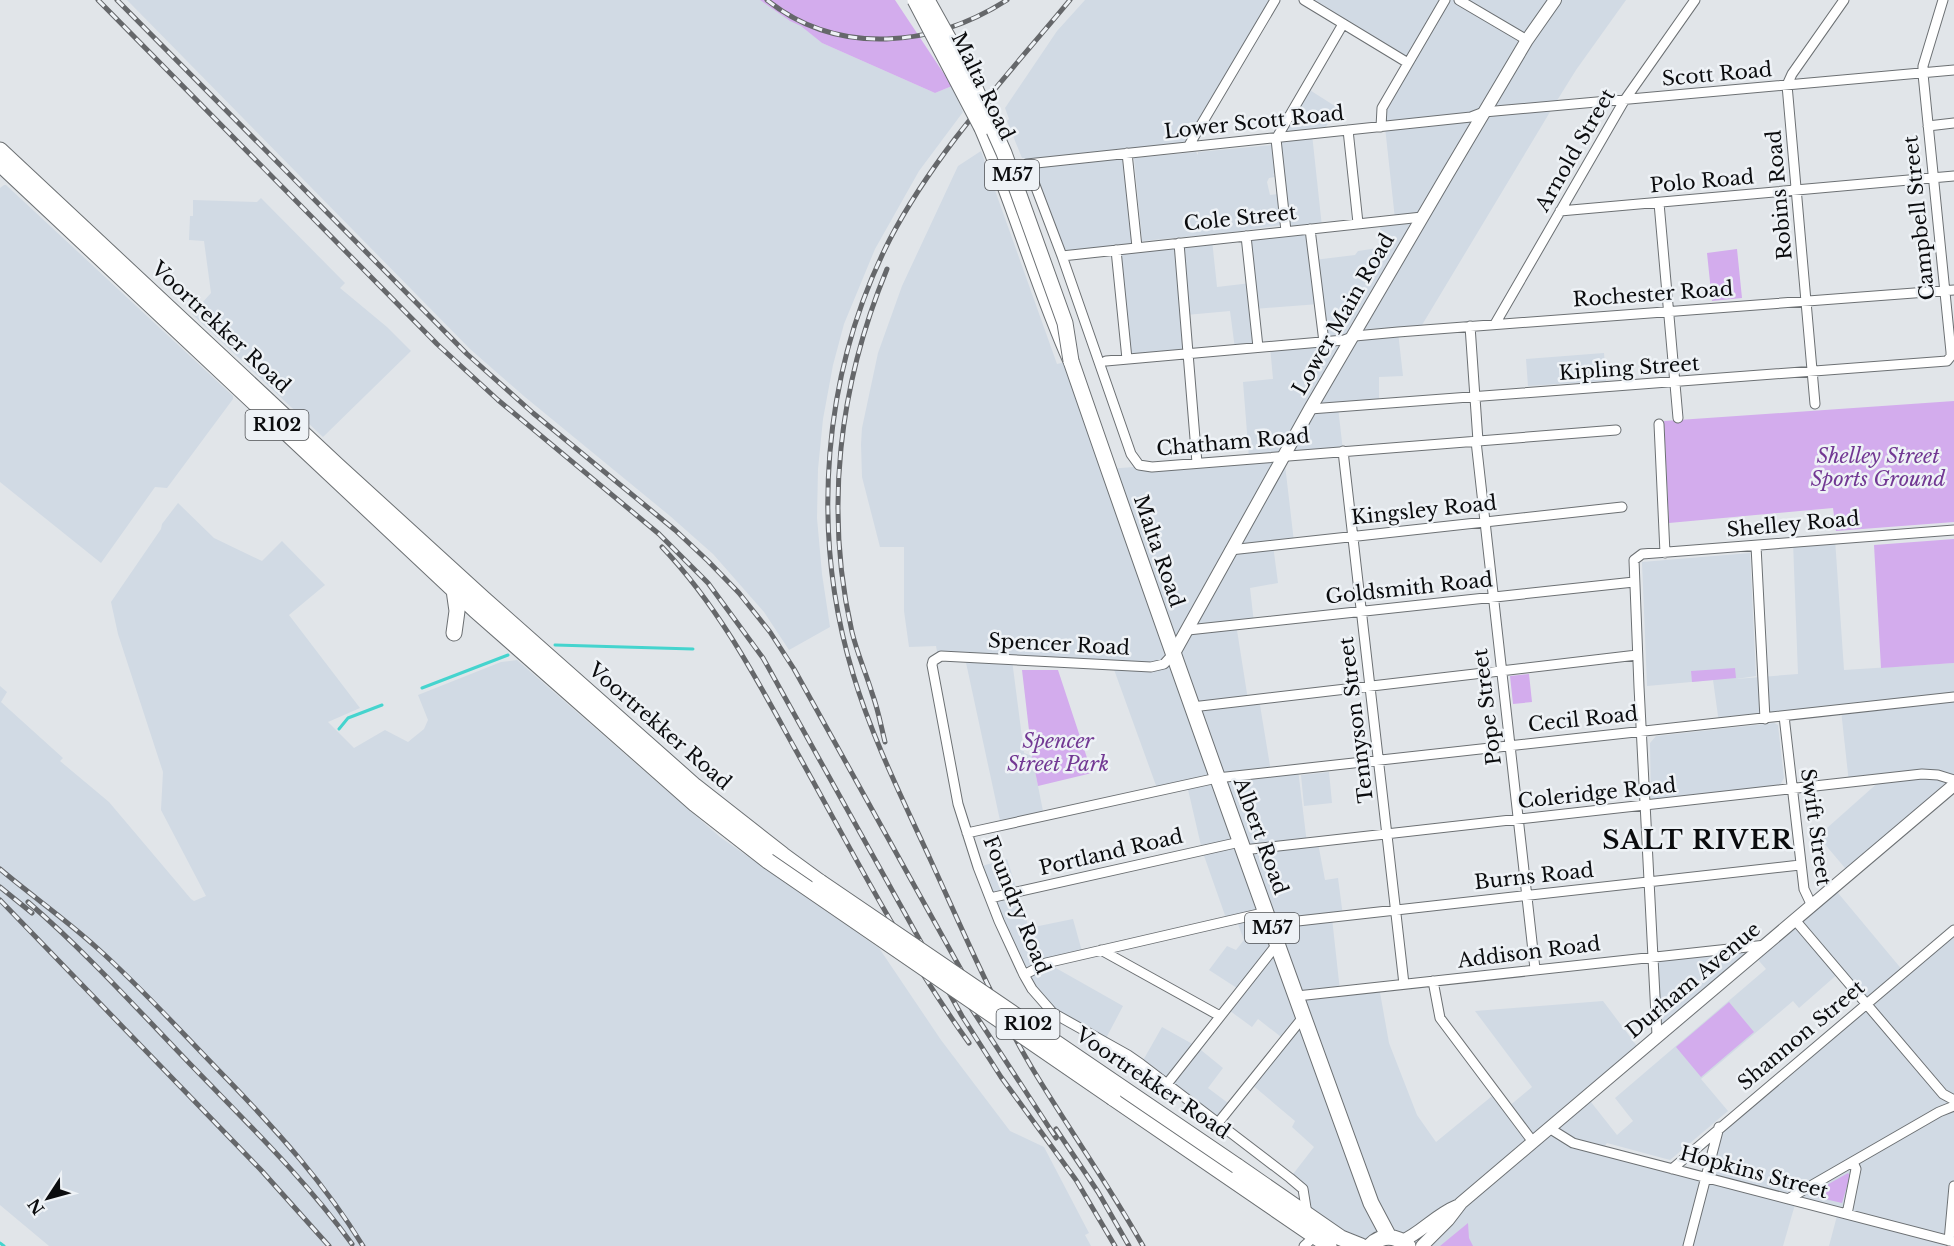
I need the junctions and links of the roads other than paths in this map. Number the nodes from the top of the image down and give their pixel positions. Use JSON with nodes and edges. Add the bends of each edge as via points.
{"nodes":[{"id":1,"x":915,"y":0,"type":"edge"},
{"id":2,"x":927,"y":0,"type":"edge"},
{"id":3,"x":1275,"y":0,"type":"edge"},
{"id":4,"x":1304,"y":0,"type":"edge"},
{"id":5,"x":1445,"y":0,"type":"edge"},
{"id":6,"x":1459,"y":0,"type":"edge"},
{"id":7,"x":1555,"y":0,"type":"edge"},
{"id":8,"x":1695,"y":0,"type":"edge"},
{"id":9,"x":1844,"y":0,"type":"edge"},
{"id":10,"x":1943,"y":0,"type":"edge"},
{"id":11,"x":1343,"y":24,"type":"junction"},
{"id":12,"x":1527,"y":40,"type":"junction"},
{"id":13,"x":1408,"y":63,"type":"junction"},
{"id":14,"x":1954,"y":70,"type":"edge"},
{"id":15,"x":1923,"y":74,"type":"junction"},
{"id":16,"x":1787,"y":85,"type":"junction"},
{"id":17,"x":1624,"y":101,"type":"junction"},
{"id":18,"x":1484,"y":112,"type":"junction"},
{"id":19,"x":1954,"y":123,"type":"edge"},
{"id":20,"x":1928,"y":126,"type":"junction"},
{"id":21,"x":1381,"y":127,"type":"junction"},
{"id":22,"x":1348,"y":130,"type":"junction"},
{"id":23,"x":1276,"y":139,"type":"junction"},
{"id":24,"x":1188,"y":147,"type":"junction"},
{"id":25,"x":0,"y":150,"type":"edge"},
{"id":26,"x":1127,"y":153,"type":"junction"},
{"id":27,"x":1027,"y":164,"type":"joint"},
{"id":28,"x":0,"y":165,"type":"edge"},
{"id":29,"x":1954,"y":176,"type":"edge"},
{"id":30,"x":1934,"y":178,"type":"junction"},
{"id":31,"x":1796,"y":191,"type":"junction"},
{"id":32,"x":1659,"y":203,"type":"junction"},
{"id":33,"x":1560,"y":211,"type":"junction"},
{"id":34,"x":1422,"y":217,"type":"junction"},
{"id":35,"x":1358,"y":223,"type":"junction"},
{"id":36,"x":1310,"y":229,"type":"junction"},
{"id":37,"x":1286,"y":231,"type":"junction"},
{"id":38,"x":1246,"y":236,"type":"junction"},
{"id":39,"x":1179,"y":243,"type":"junction"},
{"id":40,"x":1137,"y":248,"type":"junction"},
{"id":41,"x":1116,"y":250,"type":"junction"},
{"id":42,"x":1062,"y":256,"type":"junction"},
{"id":43,"x":127,"y":276,"type":"junction"},
{"id":44,"x":1949,"y":290,"type":"edge"},
{"id":45,"x":1806,"y":301,"type":"junction"},
{"id":46,"x":1669,"y":310,"type":"junction"},
{"id":47,"x":1495,"y":324,"type":"junction"},
{"id":48,"x":1470,"y":326,"type":"junction"},
{"id":49,"x":1354,"y":336,"type":"junction"},
{"id":50,"x":1324,"y":342,"type":"junction"},
{"id":51,"x":1258,"y":347,"type":"junction"},
{"id":52,"x":1188,"y":354,"type":"junction"},
{"id":53,"x":1127,"y":359,"type":"junction"},
{"id":54,"x":1950,"y":359,"type":"joint"},
{"id":55,"x":1071,"y":361,"type":"junction"},
{"id":56,"x":1106,"y":361,"type":"dead end"},
{"id":57,"x":1812,"y":372,"type":"junction"},
{"id":58,"x":1675,"y":382,"type":"junction"},
{"id":59,"x":1475,"y":398,"type":"junction"},
{"id":60,"x":1815,"y":404,"type":"dead end"},
{"id":61,"x":1310,"y":409,"type":"junction"},
{"id":62,"x":1678,"y":418,"type":"dead end"},
{"id":63,"x":1659,"y":423,"type":"dead end"},
{"id":64,"x":1616,"y":430,"type":"dead end"},
{"id":65,"x":1477,"y":441,"type":"junction"},
{"id":66,"x":1343,"y":451,"type":"junction"},
{"id":67,"x":1284,"y":456,"type":"junction"},
{"id":68,"x":1197,"y":463,"type":"junction"},
{"id":69,"x":1623,"y":507,"type":"dead end"},
{"id":70,"x":1484,"y":522,"type":"junction"},
{"id":71,"x":1954,"y":530,"type":"edge"},
{"id":72,"x":400,"y":531,"type":"junction"},
{"id":73,"x":1353,"y":536,"type":"junction"},
{"id":74,"x":1756,"y":546,"type":"junction"},
{"id":75,"x":1230,"y":550,"type":"junction"},
{"id":76,"x":1665,"y":553,"type":"junction"},
{"id":77,"x":1634,"y":582,"type":"junction"},
{"id":78,"x":454,"y":590,"type":"junction"},
{"id":79,"x":1492,"y":597,"type":"junction"},
{"id":80,"x":1362,"y":611,"type":"junction"},
{"id":81,"x":1188,"y":630,"type":"junction"},
{"id":82,"x":454,"y":633,"type":"dead end"},
{"id":83,"x":1174,"y":653,"type":"junction"},
{"id":84,"x":1637,"y":655,"type":"junction"},
{"id":85,"x":938,"y":657,"type":"joint"},
{"id":86,"x":1501,"y":671,"type":"junction"},
{"id":87,"x":1371,"y":686,"type":"junction"},
{"id":88,"x":1954,"y":697,"type":"edge"},
{"id":89,"x":1192,"y":707,"type":"junction"},
{"id":90,"x":1784,"y":716,"type":"junction"},
{"id":91,"x":1765,"y":719,"type":"junction"},
{"id":92,"x":1641,"y":731,"type":"junction"},
{"id":93,"x":1510,"y":745,"type":"junction"},
{"id":94,"x":1379,"y":760,"type":"junction"},
{"id":95,"x":1217,"y":778,"type":"junction"},
{"id":96,"x":1954,"y":780,"type":"edge"},
{"id":97,"x":1954,"y":785,"type":"edge"},
{"id":98,"x":1792,"y":789,"type":"junction"},
{"id":99,"x":1645,"y":806,"type":"junction"},
{"id":100,"x":1518,"y":819,"type":"junction"},
{"id":101,"x":968,"y":833,"type":"junction"},
{"id":102,"x":1388,"y":834,"type":"junction"},
{"id":103,"x":1241,"y":846,"type":"junction"},
{"id":104,"x":1800,"y":865,"type":"junction"},
{"id":105,"x":1650,"y":882,"type":"junction"},
{"id":106,"x":1527,"y":895,"type":"junction"},
{"id":107,"x":990,"y":898,"type":"junction"},
{"id":108,"x":1812,"y":906,"type":"junction"},
{"id":109,"x":1396,"y":910,"type":"junction"},
{"id":110,"x":1269,"y":918,"type":"junction"},
{"id":111,"x":1795,"y":920,"type":"junction"},
{"id":112,"x":1954,"y":930,"type":"edge"},
{"id":113,"x":1278,"y":943,"type":"junction"},
{"id":114,"x":1766,"y":945,"type":"junction"},
{"id":115,"x":1101,"y":950,"type":"junction"},
{"id":116,"x":1654,"y":956,"type":"junction"},
{"id":117,"x":1535,"y":969,"type":"junction"},
{"id":118,"x":1024,"y":975,"type":"junction"},
{"id":119,"x":1433,"y":981,"type":"junction"},
{"id":120,"x":1404,"y":984,"type":"junction"},
{"id":121,"x":1297,"y":996,"type":"junction"},
{"id":122,"x":1866,"y":1004,"type":"junction"},
{"id":123,"x":1220,"y":1016,"type":"junction"},
{"id":124,"x":1304,"y":1016,"type":"junction"},
{"id":125,"x":1657,"y":1035,"type":"junction"},
{"id":126,"x":1167,"y":1084,"type":"junction"},
{"id":127,"x":1954,"y":1100,"type":"edge"},
{"id":128,"x":1954,"y":1106,"type":"edge"},
{"id":129,"x":1218,"y":1124,"type":"junction"},
{"id":130,"x":1719,"y":1127,"type":"junction"},
{"id":131,"x":1549,"y":1128,"type":"junction"},
{"id":132,"x":1533,"y":1142,"type":"junction"},
{"id":133,"x":1853,"y":1161,"type":"junction"},
{"id":134,"x":1672,"y":1169,"type":"junction"},
{"id":135,"x":1706,"y":1177,"type":"junction"},
{"id":136,"x":1954,"y":1186,"type":"edge"},
{"id":137,"x":1788,"y":1199,"type":"junction"},
{"id":138,"x":1459,"y":1206,"type":"junction"},
{"id":139,"x":1307,"y":1214,"type":"junction"},
{"id":140,"x":1847,"y":1214,"type":"junction"},
{"id":141,"x":1309,"y":1241,"type":"edge"},
{"id":142,"x":1952,"y":1242,"type":"edge"},
{"id":143,"x":1384,"y":1243,"type":"edge"},
{"id":144,"x":1329,"y":1246,"type":"edge"},
{"id":145,"x":1422,"y":1246,"type":"edge"},
{"id":146,"x":1688,"y":1246,"type":"edge"}],
"edges":[{"from":1,"to":55,"type":"main road","name":"Malta Road","number":"M57","bridge":true,"via":[[975,112]]},
{"from":2,"to":55,"type":"main road","name":"Malta Road","number":"M57","bridge":true,"via":[[971,79],[1000,144],[1065,323]]},
{"from":3,"to":24,"type":"street"},
{"from":4,"to":11,"type":"street"},
{"from":5,"to":13,"type":"street"},
{"from":6,"to":12,"type":"street"},
{"from":7,"to":12,"type":"street","name":"Lower Main Road"},
{"from":8,"to":17,"type":"street","name":"Arnold Street"},
{"from":9,"to":16,"type":"street"},
{"from":10,"to":15,"type":"street","name":"Campbell Street"},
{"from":11,"to":13,"type":"street"},
{"from":11,"to":23,"type":"street"},
{"from":12,"to":18,"type":"street","name":"Lower Main Road"},
{"from":13,"to":21,"type":"street","via":[[1382,108]]},
{"from":14,"to":15,"type":"street","name":"Scott Road"},
{"from":15,"to":16,"type":"street","name":"Scott Road"},
{"from":15,"to":20,"type":"street","name":"Campbell Street"},
{"from":16,"to":17,"type":"street","name":"Scott Road"},
{"from":16,"to":31,"type":"street","name":"Robins Road"},
{"from":17,"to":18,"type":"street","name":"Scott Road"},
{"from":17,"to":33,"type":"street","name":"Arnold Street"},
{"from":18,"to":21,"type":"street","name":"Lower Scott Road","via":[[1471,117]]},
{"from":18,"to":34,"type":"street","name":"Lower Main Road"},
{"from":19,"to":20,"type":"street"},
{"from":20,"to":30,"type":"street","name":"Campbell Street"},
{"from":21,"to":22,"type":"street","name":"Lower Scott Road"},
{"from":22,"to":23,"type":"street","name":"Lower Scott Road"},
{"from":22,"to":35,"type":"street"},
{"from":23,"to":24,"type":"street","name":"Lower Scott Road"},
{"from":23,"to":37,"type":"street"},
{"from":24,"to":26,"type":"street","name":"Lower Scott Road"},
{"from":25,"to":43,"type":"main road","name":"Voortrekker Road","number":"R102"},
{"from":26,"to":27,"type":"street","name":"Lower Scott Road"},
{"from":26,"to":40,"type":"street"},
{"from":27,"to":42,"type":"street","name":"Chatham Road"},
{"from":28,"to":43,"type":"main road","name":"Voortrekker Road","number":"R102"},
{"from":29,"to":30,"type":"street","name":"Polo Road"},
{"from":30,"to":31,"type":"street","name":"Polo Road"},
{"from":30,"to":44,"type":"street","name":"Campbell Street"},
{"from":31,"to":32,"type":"street","name":"Polo Road"},
{"from":31,"to":45,"type":"street","name":"Robins Road"},
{"from":32,"to":33,"type":"street","name":"Polo Road"},
{"from":32,"to":46,"type":"street"},
{"from":33,"to":47,"type":"street","name":"Arnold Street"},
{"from":34,"to":35,"type":"street","name":"Cole Street"},
{"from":34,"to":49,"type":"street","name":"Lower Main Road"},
{"from":35,"to":36,"type":"street","name":"Cole Street"},
{"from":36,"to":37,"type":"street","name":"Cole Street"},
{"from":36,"to":50,"type":"street"},
{"from":37,"to":38,"type":"street","name":"Cole Street"},
{"from":38,"to":39,"type":"street","name":"Cole Street"},
{"from":38,"to":51,"type":"street"},
{"from":39,"to":40,"type":"street","name":"Cole Street"},
{"from":39,"to":52,"type":"street"},
{"from":40,"to":41,"type":"street","name":"Cole Street"},
{"from":41,"to":42,"type":"street","name":"Cole Street"},
{"from":41,"to":53,"type":"street"},
{"from":42,"to":68,"type":"street","name":"Chatham Road","via":[[1134,461],[1146,467]]},
{"from":43,"to":72,"type":"main road","name":"Voortrekker Road","number":"R102"},
{"from":44,"to":45,"type":"street","name":"Rochester Road"},
{"from":44,"to":54,"type":"street","name":"Campbell Street"},
{"from":45,"to":46,"type":"street","name":"Rochester Road"},
{"from":45,"to":57,"type":"street","name":"Robins Road"},
{"from":46,"to":47,"type":"street","name":"Rochester Road"},
{"from":46,"to":58,"type":"street"},
{"from":47,"to":48,"type":"street","name":"Rochester Road"},
{"from":48,"to":49,"type":"street","name":"Rochester Road"},
{"from":48,"to":59,"type":"street","name":"Pope Street"},
{"from":49,"to":50,"type":"street","name":"Rochester Road"},
{"from":49,"to":61,"type":"street","name":"Lower Main Road"},
{"from":50,"to":51,"type":"street","name":"Rochester Road"},
{"from":51,"to":52,"type":"street","name":"Rochester Road"},
{"from":52,"to":53,"type":"street","name":"Rochester Road"},
{"from":52,"to":68,"type":"street"},
{"from":53,"to":56,"type":"street","name":"Rochester Road"},
{"from":54,"to":57,"type":"street","name":"Kipling Street"},
{"from":55,"to":83,"type":"main road","name":"Malta Road","number":"M57"},
{"from":57,"to":58,"type":"street","name":"Kipling Street"},
{"from":57,"to":60,"type":"street","name":"Robins Road"},
{"from":58,"to":59,"type":"street","name":"Kipling Street"},
{"from":58,"to":62,"type":"street"},
{"from":59,"to":61,"type":"street","name":"Kipling Street"},
{"from":59,"to":65,"type":"street","name":"Pope Street"},
{"from":61,"to":67,"type":"street","name":"Lower Main Road"},
{"from":63,"to":76,"type":"street"},
{"from":64,"to":65,"type":"street","name":"Chatham Road"},
{"from":65,"to":66,"type":"street","name":"Chatham Road"},
{"from":65,"to":70,"type":"street","name":"Pope Street"},
{"from":66,"to":67,"type":"street","name":"Chatham Road"},
{"from":66,"to":73,"type":"street","name":"Tennyson Street"},
{"from":67,"to":68,"type":"street","name":"Chatham Road"},
{"from":67,"to":75,"type":"street","name":"Lower Main Road"},
{"from":69,"to":70,"type":"street","name":"Kingsley Road"},
{"from":70,"to":73,"type":"street","name":"Kingsley Road"},
{"from":70,"to":79,"type":"street","name":"Pope Street"},
{"from":71,"to":74,"type":"street","name":"Shelley Road"},
{"from":72,"to":78,"type":"main road","name":"Voortrekker Road","number":"R102"},
{"from":72,"to":139,"type":"main road","name":"Voortrekker Road","number":"R102","bridge":true,"via":[[695,786],[783,855]]},
{"from":73,"to":75,"type":"street","name":"Kingsley Road"},
{"from":73,"to":80,"type":"street","name":"Tennyson Street"},
{"from":74,"to":76,"type":"street","name":"Shelley Road"},
{"from":74,"to":91,"type":"street"},
{"from":75,"to":81,"type":"street","name":"Lower Main Road"},
{"from":76,"to":77,"type":"street","name":"Shelley Road","via":[[1636,557]]},
{"from":77,"to":79,"type":"street","name":"Goldsmith Road"},
{"from":77,"to":84,"type":"street"},
{"from":78,"to":82,"type":"main road"},
{"from":78,"to":141,"type":"main road","name":"Voortrekker Road","number":"R102","bridge":true,"via":[[695,804],[768,861],[1219,1172]]},
{"from":79,"to":80,"type":"street","name":"Goldsmith Road"},
{"from":79,"to":86,"type":"street","name":"Pope Street"},
{"from":80,"to":81,"type":"street","name":"Goldsmith Road"},
{"from":80,"to":87,"type":"street","name":"Tennyson Street"},
{"from":81,"to":83,"type":"street","name":"Lower Main Road"},
{"from":83,"to":85,"type":"street","name":"Spencer Road","via":[[1164,664],[1151,667]]},
{"from":83,"to":89,"type":"main road","name":"Albert Road","number":"M57"},
{"from":84,"to":86,"type":"street"},
{"from":84,"to":92,"type":"street"},
{"from":85,"to":101,"type":"street","name":"Foundry Road","via":[[932,665],[958,804]]},
{"from":86,"to":87,"type":"street"},
{"from":86,"to":93,"type":"street","name":"Pope Street"},
{"from":87,"to":89,"type":"street"},
{"from":87,"to":94,"type":"street","name":"Tennyson Street"},
{"from":88,"to":90,"type":"street","name":"Cecil Road"},
{"from":89,"to":95,"type":"main road","name":"Albert Road","number":"M57"},
{"from":90,"to":91,"type":"street","name":"Cecil Road"},
{"from":90,"to":98,"type":"street","name":"Swift Street"},
{"from":91,"to":92,"type":"street","name":"Cecil Road"},
{"from":92,"to":93,"type":"street","name":"Cecil Road"},
{"from":92,"to":99,"type":"street"},
{"from":93,"to":94,"type":"street","name":"Cecil Road"},
{"from":93,"to":100,"type":"street","name":"Pope Street"},
{"from":94,"to":95,"type":"street","name":"Cecil Road"},
{"from":94,"to":102,"type":"street","name":"Tennyson Street"},
{"from":95,"to":101,"type":"street","name":"Cecil Road"},
{"from":95,"to":103,"type":"main road","name":"Albert Road","number":"M57"},
{"from":96,"to":98,"type":"street","name":"Coleridge Road","via":[[1922,774]]},
{"from":97,"to":108,"type":"street","name":"Durham Avenue"},
{"from":98,"to":99,"type":"street","name":"Coleridge Road"},
{"from":98,"to":104,"type":"street","name":"Swift Street"},
{"from":99,"to":100,"type":"street","name":"Coleridge Road"},
{"from":99,"to":105,"type":"street"},
{"from":100,"to":102,"type":"street","name":"Coleridge Road"},
{"from":100,"to":106,"type":"street","name":"Pope Street"},
{"from":101,"to":107,"type":"street","name":"Foundry Road"},
{"from":102,"to":103,"type":"street","name":"Coleridge Road"},
{"from":102,"to":109,"type":"street","name":"Tennyson Street"},
{"from":103,"to":107,"type":"street","name":"Portland Road"},
{"from":103,"to":110,"type":"main road","name":"Albert Road","number":"M57"},
{"from":104,"to":105,"type":"street","name":"Burns Road"},
{"from":104,"to":108,"type":"street","name":"Swift Street"},
{"from":105,"to":106,"type":"street","name":"Burns Road"},
{"from":105,"to":116,"type":"street"},
{"from":106,"to":109,"type":"street","name":"Burns Road"},
{"from":106,"to":117,"type":"street","name":"Pope Street"},
{"from":107,"to":118,"type":"street","name":"Foundry Road"},
{"from":108,"to":111,"type":"street","name":"Durham Avenue"},
{"from":109,"to":110,"type":"street","name":"Burns Road"},
{"from":109,"to":120,"type":"street","name":"Tennyson Street"},
{"from":110,"to":113,"type":"main road","name":"Albert Road","number":"M57"},
{"from":110,"to":115,"type":"street","name":"Burns Road"},
{"from":111,"to":114,"type":"street","name":"Durham Avenue"},
{"from":111,"to":122,"type":"street"},
{"from":112,"to":122,"type":"street","name":"Shannon Street"},
{"from":113,"to":121,"type":"main road","name":"Albert Road","number":"M57"},
{"from":113,"to":123,"type":"street"},
{"from":114,"to":116,"type":"street","name":"Addison Road"},
{"from":114,"to":125,"type":"street","name":"Durham Avenue"},
{"from":115,"to":118,"type":"street","name":"Burns Road","via":[[1046,963]]},
{"from":115,"to":123,"type":"street"},
{"from":116,"to":117,"type":"street","name":"Addison Road"},
{"from":116,"to":125,"type":"street"},
{"from":117,"to":119,"type":"street","name":"Addison Road"},
{"from":118,"to":126,"type":"street","name":"Foundry Road","via":[[1053,1013],[1128,1055]]},
{"from":119,"to":120,"type":"street","name":"Addison Road"},
{"from":119,"to":132,"type":"street","via":[[1440,1018]]},
{"from":120,"to":121,"type":"street","name":"Addison Road"},
{"from":121,"to":124,"type":"main road","name":"Albert Road","number":"M57"},
{"from":122,"to":127,"type":"street","via":[[1943,1094]]},
{"from":122,"to":130,"type":"street","name":"Shannon Street"},
{"from":123,"to":126,"type":"street"},
{"from":124,"to":129,"type":"street"},
{"from":124,"to":143,"type":"main road","name":"Albert Road","number":"M57"},
{"from":125,"to":131,"type":"street","name":"Durham Avenue"},
{"from":126,"to":129,"type":"street","name":"Foundry Road"},
{"from":128,"to":133,"type":"street"},
{"from":129,"to":139,"type":"street","name":"Foundry Road","via":[[1303,1189]]},
{"from":130,"to":134,"type":"street","name":"Shannon Street"},
{"from":130,"to":135,"type":"street"},
{"from":131,"to":132,"type":"street","name":"Durham Avenue"},
{"from":131,"to":134,"type":"street","name":"Hopkins Street","via":[[1573,1143]]},
{"from":132,"to":138,"type":"street","name":"Durham Avenue"},
{"from":133,"to":137,"type":"street"},
{"from":133,"to":140,"type":"street","via":[[1856,1169]]},
{"from":134,"to":135,"type":"street","name":"Hopkins Street"},
{"from":135,"to":137,"type":"street","name":"Hopkins Street"},
{"from":135,"to":146,"type":"street"},
{"from":136,"to":142,"type":"street"},
{"from":137,"to":140,"type":"street","name":"Hopkins Street"},
{"from":138,"to":143,"type":"street","name":"Durham Avenue","via":[[1442,1212],[1411,1236]]},
{"from":138,"to":145,"type":"street","name":"Durham Avenue"},
{"from":139,"to":143,"type":"main road","name":"Voortrekker Road","number":"R102","via":[[1341,1238]]},
{"from":140,"to":142,"type":"street","name":"Hopkins Street"},
{"from":141,"to":144,"type":"main road","name":"Voortrekker Road","number":"R102"}]}
